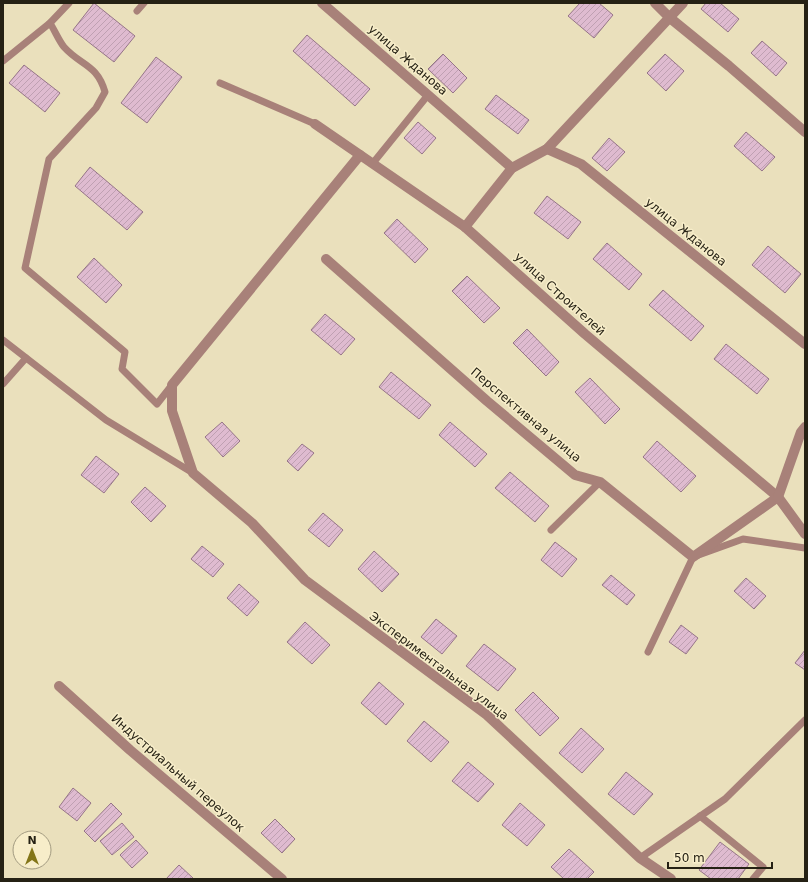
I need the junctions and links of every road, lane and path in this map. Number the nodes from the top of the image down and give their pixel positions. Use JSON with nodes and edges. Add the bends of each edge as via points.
{"nodes":[{"id":1,"x":69,"y":3,"type":"edge"},
{"id":2,"x":144,"y":3,"type":"edge"},
{"id":3,"x":322,"y":3,"type":"edge"},
{"id":4,"x":655,"y":3,"type":"edge"},
{"id":5,"x":683,"y":3,"type":"edge"},
{"id":6,"x":137,"y":10,"type":"dead end"},
{"id":7,"x":670,"y":18,"type":"junction"},
{"id":8,"x":50,"y":23,"type":"junction"},
{"id":9,"x":3,"y":61,"type":"edge"},
{"id":10,"x":220,"y":83,"type":"dead end"},
{"id":11,"x":428,"y":95,"type":"junction"},
{"id":12,"x":315,"y":124,"type":"joint"},
{"id":13,"x":805,"y":132,"type":"edge"},
{"id":14,"x":546,"y":149,"type":"junction"},
{"id":15,"x":360,"y":155,"type":"junction"},
{"id":16,"x":373,"y":163,"type":"junction"},
{"id":17,"x":512,"y":168,"type":"junction"},
{"id":18,"x":465,"y":227,"type":"junction"},
{"id":19,"x":326,"y":259,"type":"dead end"},
{"id":20,"x":3,"y":340,"type":"edge"},
{"id":21,"x":805,"y":344,"type":"edge"},
{"id":22,"x":26,"y":358,"type":"junction"},
{"id":23,"x":3,"y":384,"type":"edge"},
{"id":24,"x":172,"y":385,"type":"junction"},
{"id":25,"x":805,"y":427,"type":"edge"},
{"id":26,"x":193,"y":473,"type":"junction"},
{"id":27,"x":600,"y":482,"type":"junction"},
{"id":28,"x":778,"y":497,"type":"junction"},
{"id":29,"x":550,"y":530,"type":"dead end"},
{"id":30,"x":805,"y":534,"type":"edge"},
{"id":31,"x":805,"y":548,"type":"edge"},
{"id":32,"x":693,"y":557,"type":"junction"},
{"id":33,"x":648,"y":652,"type":"dead end"},
{"id":34,"x":59,"y":686,"type":"dead end"},
{"id":35,"x":805,"y":720,"type":"edge"},
{"id":36,"x":700,"y":816,"type":"junction"},
{"id":37,"x":640,"y":858,"type":"junction"},
{"id":38,"x":282,"y":879,"type":"edge"},
{"id":39,"x":671,"y":879,"type":"edge"},
{"id":40,"x":754,"y":879,"type":"edge"}],
"edges":[{"from":1,"to":8,"type":"lane"},
{"from":2,"to":6,"type":"lane"},
{"from":3,"to":11,"type":"street","name":"улица Жданова"},
{"from":4,"to":7,"type":"street"},
{"from":5,"to":7,"type":"street"},
{"from":7,"to":13,"type":"street"},
{"from":7,"to":14,"type":"street"},
{"from":8,"to":9,"type":"lane"},
{"from":8,"to":24,"type":"lane","via":[[64,48],[96,72],[105,92],[96,108],[49,160],[25,268],[125,352],[122,369],[157,404]]},
{"from":10,"to":12,"type":"lane"},
{"from":11,"to":16,"type":"lane"},
{"from":11,"to":17,"type":"street","name":"улица Жданова"},
{"from":12,"to":15,"type":"street","name":"улица Строителей"},
{"from":14,"to":17,"type":"street"},
{"from":14,"to":21,"type":"street","name":"улица Жданова","via":[[581,164]]},
{"from":15,"to":16,"type":"street","name":"улица Строителей"},
{"from":15,"to":24,"type":"street"},
{"from":16,"to":18,"type":"street","name":"улица Строителей"},
{"from":17,"to":18,"type":"street"},
{"from":18,"to":28,"type":"street","name":"улица Строителей","via":[[585,334]]},
{"from":19,"to":27,"type":"street","name":"Перспективная улица","via":[[487,401],[576,475]]},
{"from":20,"to":22,"type":"lane"},
{"from":22,"to":23,"type":"lane"},
{"from":22,"to":26,"type":"lane","via":[[106,420]]},
{"from":24,"to":26,"type":"street","via":[[172,411]]},
{"from":25,"to":28,"type":"street"},
{"from":26,"to":37,"type":"street","name":"Экспериментальная улица","via":[[252,523],[305,580],[487,715]]},
{"from":27,"to":29,"type":"lane"},
{"from":27,"to":32,"type":"street","name":"Перспективная улица"},
{"from":28,"to":30,"type":"street","name":"улица Строителей"},
{"from":28,"to":32,"type":"street"},
{"from":31,"to":32,"type":"lane","via":[[743,539]]},
{"from":32,"to":33,"type":"lane"},
{"from":34,"to":38,"type":"street","name":"Индустриальный переулок"},
{"from":35,"to":36,"type":"lane","via":[[725,799]]},
{"from":36,"to":37,"type":"lane"},
{"from":36,"to":40,"type":"lane","via":[[763,867]]},
{"from":37,"to":39,"type":"street","name":"Экспериментальная улица"}]}
